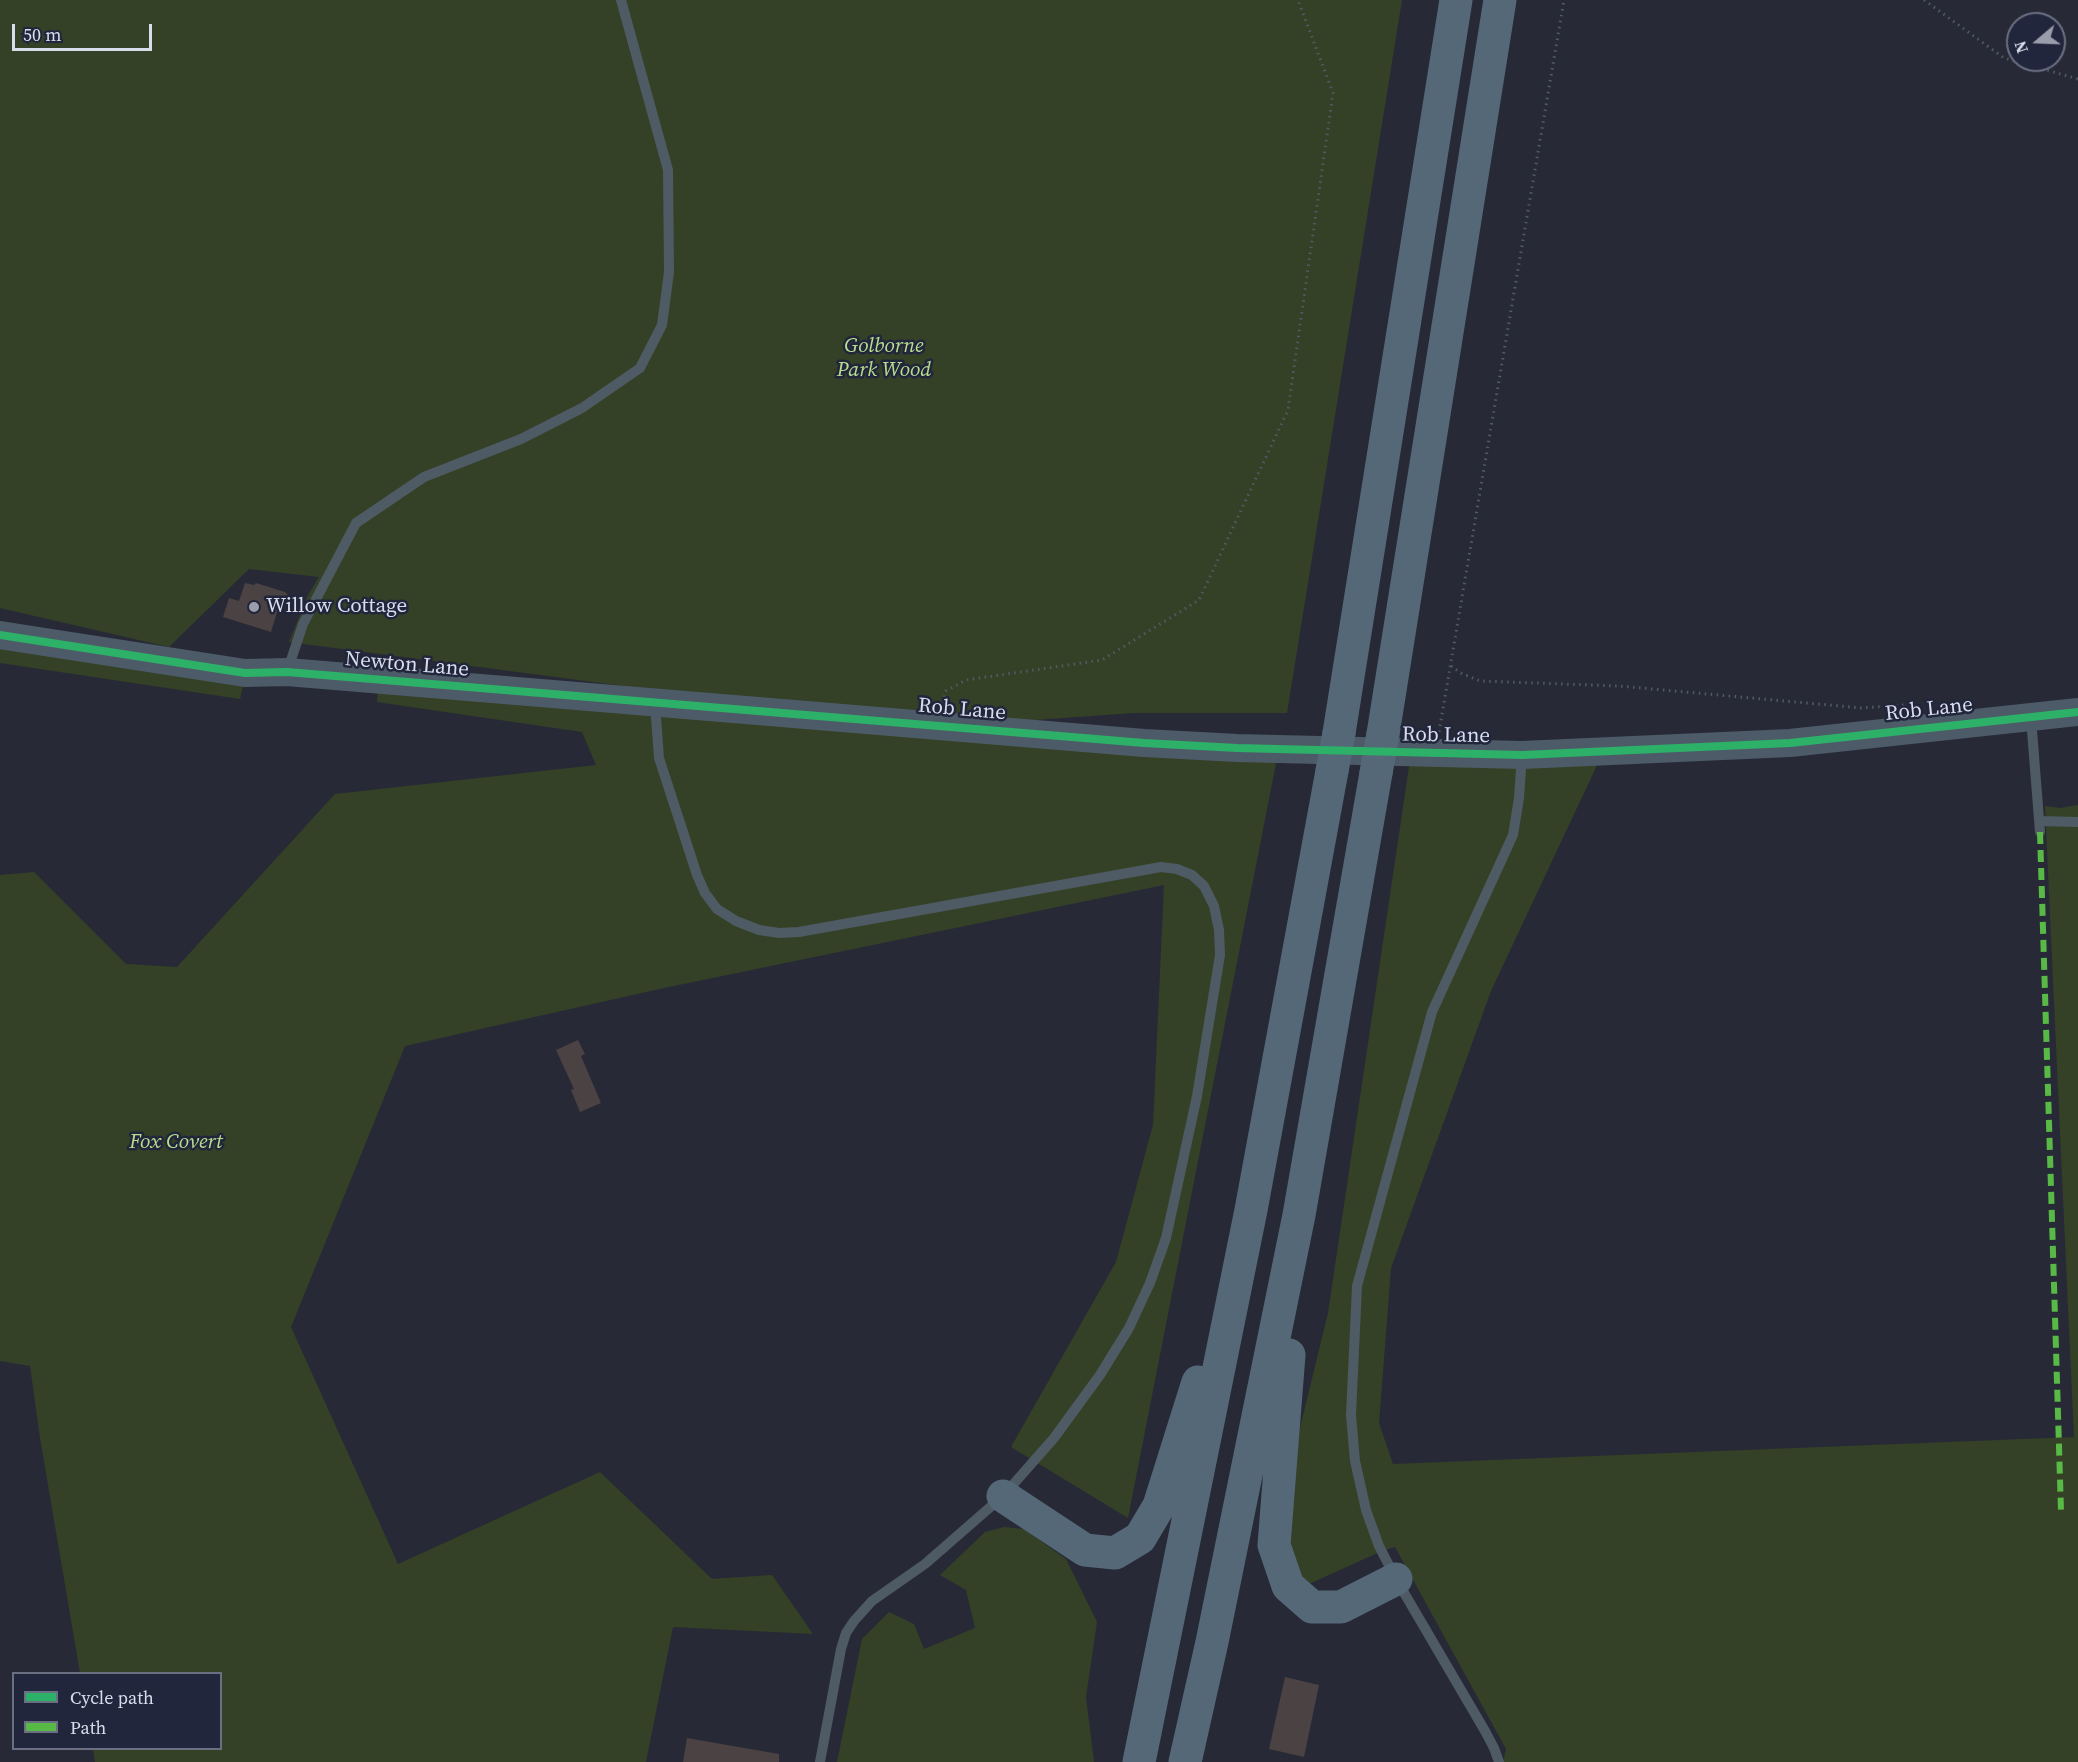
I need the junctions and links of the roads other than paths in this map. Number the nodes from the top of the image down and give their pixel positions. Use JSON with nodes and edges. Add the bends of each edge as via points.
{"nodes":[{"id":1,"x":621,"y":0,"type":"edge"},
{"id":2,"x":1456,"y":0,"type":"edge"},
{"id":3,"x":1500,"y":0,"type":"edge"},
{"id":4,"x":0,"y":635,"type":"edge"},
{"id":5,"x":287,"y":672,"type":"junction"},
{"id":6,"x":655,"y":704,"type":"junction"},
{"id":7,"x":2078,"y":712,"type":"edge"},
{"id":8,"x":813,"y":716,"type":"joint"},
{"id":9,"x":2031,"y":718,"type":"junction"},
{"id":10,"x":1522,"y":755,"type":"junction"},
{"id":11,"x":2078,"y":822,"type":"edge"},
{"id":12,"x":1251,"y":1210,"type":"junction"},
{"id":13,"x":1299,"y":1215,"type":"junction"},
{"id":14,"x":1003,"y":1496,"type":"junction"},
{"id":15,"x":1396,"y":1579,"type":"junction"},
{"id":16,"x":820,"y":1762,"type":"edge"},
{"id":17,"x":1139,"y":1762,"type":"edge"},
{"id":18,"x":1185,"y":1762,"type":"edge"},
{"id":19,"x":1498,"y":1762,"type":"edge"}],
"edges":[{"from":1,"to":5,"type":"lane","via":[[668,170],[669,272],[662,325],[640,368],[572,413],[521,439],[424,477],[356,522],[303,624]]},
{"from":2,"to":12,"type":"highway","bridge":true,"via":[[1339,733]]},
{"from":3,"to":13,"type":"highway","bridge":true,"via":[[1383,734]]},
{"from":4,"to":5,"type":"street","name":"Newton Lane","via":[[244,673]]},
{"from":5,"to":6,"type":"street","name":"Newton Lane"},
{"from":6,"to":8,"type":"street","name":"Newton Lane"},
{"from":6,"to":14,"type":"lane","via":[[659,758],[705,893],[717,909],[759,930],[799,932],[1161,867],[1192,875],[1204,886],[1214,906],[1220,955],[1197,1096],[1166,1238],[1150,1283],[1129,1328],[1100,1375],[1054,1438]]},
{"from":7,"to":9,"type":"street","name":"Rob Lane"},
{"from":8,"to":10,"type":"street","name":"Rob Lane","via":[[1249,749]]},
{"from":9,"to":10,"type":"street","name":"Rob Lane","via":[[1790,743]]},
{"from":9,"to":11,"type":"lane","via":[[2040,826]]},
{"from":10,"to":15,"type":"lane","via":[[1513,835],[1432,1012],[1357,1286],[1351,1415],[1355,1461],[1366,1510]]},
{"from":12,"to":14,"type":"highway","via":[[1159,1506],[1140,1538],[1115,1553],[1085,1550]]},
{"from":12,"to":17,"type":"highway"},
{"from":13,"to":15,"type":"highway","via":[[1274,1545],[1288,1586],[1312,1607],[1341,1607]]},
{"from":13,"to":18,"type":"highway"},
{"from":14,"to":16,"type":"lane","via":[[925,1564],[873,1601],[854,1621],[841,1649]]},
{"from":15,"to":19,"type":"lane","via":[[1485,1731]]}]}
